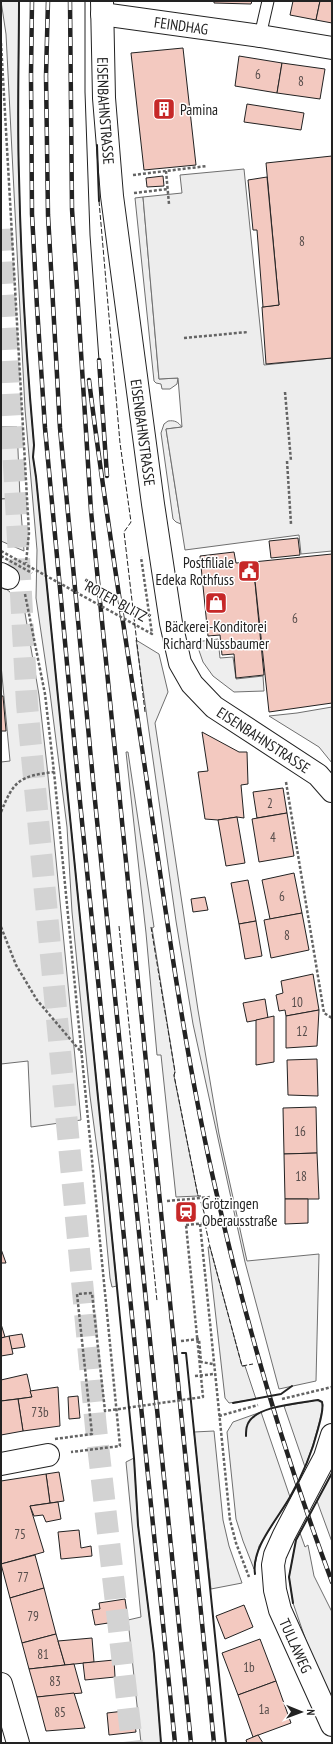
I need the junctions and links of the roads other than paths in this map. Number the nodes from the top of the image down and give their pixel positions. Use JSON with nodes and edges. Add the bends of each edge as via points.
{"nodes":[{"id":1,"x":268,"y":1,"type":"edge"},
{"id":2,"x":102,"y":7,"type":"edge"},
{"id":3,"x":260,"y":36,"type":"junction"},
{"id":4,"x":332,"y":48,"type":"edge"},
{"id":5,"x":332,"y":791,"type":"edge"},
{"id":6,"x":332,"y":1435,"type":"edge"},
{"id":7,"x":51,"y":1447,"type":"road end"},
{"id":8,"x":1,"y":1464,"type":"edge"},
{"id":9,"x":1,"y":1684,"type":"edge"},
{"id":10,"x":332,"y":1724,"type":"edge"},
{"id":11,"x":18,"y":1743,"type":"edge"}],
"edges":[{"from":1,"to":3,"type":"lane"},
{"from":2,"to":3,"type":"street","name":"FEINDHAG"},
{"from":2,"to":5,"type":"street","name":"EISENBAHNSTRASSE","via":[[104,98],[111,187],[153,504],[171,623],[180,663],[192,684],[214,707],[318,775]]},
{"from":3,"to":4,"type":"street","name":"FEINDHAG"},
{"from":6,"to":10,"type":"street","name":"TULLAWEG","via":[[325,1457],[284,1535],[273,1565],[280,1610]]},
{"from":7,"to":8,"type":"street"},
{"from":9,"to":11,"type":"street"}]}
